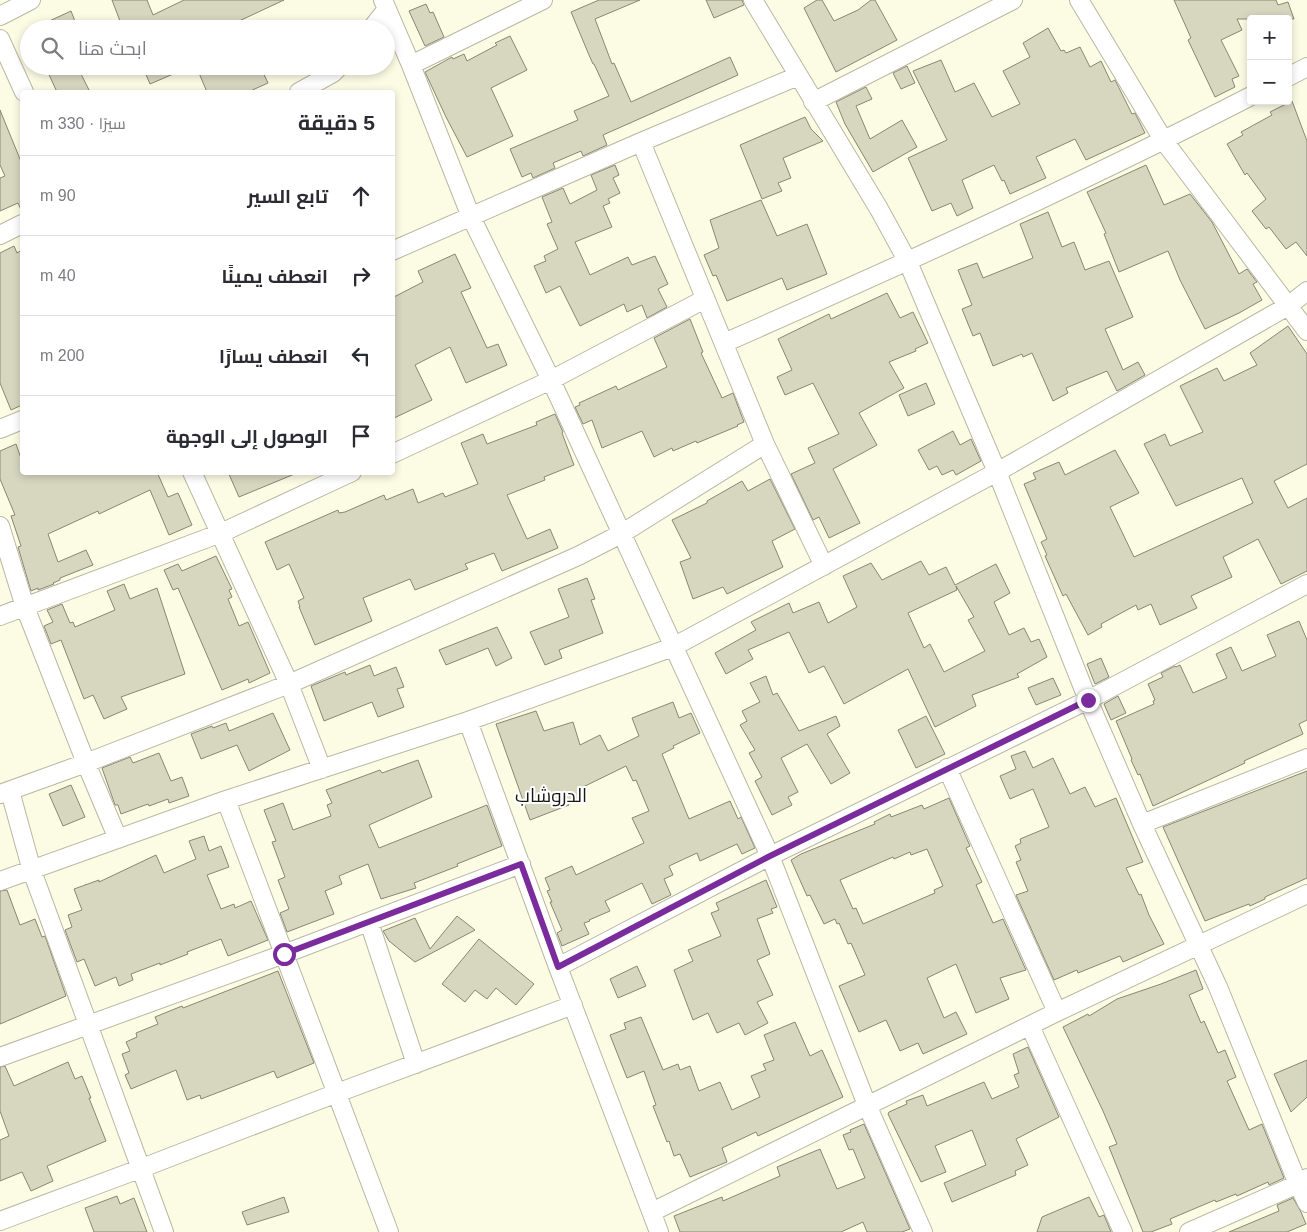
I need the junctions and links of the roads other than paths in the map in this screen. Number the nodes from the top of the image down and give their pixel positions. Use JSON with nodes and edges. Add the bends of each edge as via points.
{"nodes":[{"id":1,"x":31,"y":0,"type":"edge"},
{"id":2,"x":543,"y":0,"type":"edge"},
{"id":3,"x":754,"y":0,"type":"edge"},
{"id":4,"x":1013,"y":0,"type":"edge"},
{"id":5,"x":1079,"y":0,"type":"edge"},
{"id":6,"x":385,"y":4,"type":"edge"},
{"id":7,"x":0,"y":16,"type":"edge"},
{"id":8,"x":376,"y":20,"type":"edge"},
{"id":9,"x":392,"y":20,"type":"edge"},
{"id":10,"x":395,"y":27,"type":"edge"},
{"id":11,"x":0,"y":38,"type":"edge"},
{"id":12,"x":411,"y":65,"type":"junction"},
{"id":13,"x":1307,"y":67,"type":"edge"},
{"id":14,"x":329,"y":75,"type":"edge"},
{"id":15,"x":1292,"y":75,"type":"edge"},
{"id":16,"x":798,"y":76,"type":"junction"},
{"id":17,"x":23,"y":90,"type":"edge"},
{"id":18,"x":303,"y":90,"type":"edge"},
{"id":19,"x":1247,"y":98,"type":"edge"},
{"id":20,"x":813,"y":102,"type":"junction"},
{"id":21,"x":1164,"y":141,"type":"junction"},
{"id":22,"x":641,"y":142,"type":"junction"},
{"id":23,"x":472,"y":217,"type":"junction"},
{"id":24,"x":20,"y":225,"type":"edge"},
{"id":25,"x":0,"y":235,"type":"edge"},
{"id":26,"x":395,"y":251,"type":"edge"},
{"id":27,"x":908,"y":262,"type":"junction"},
{"id":28,"x":1307,"y":291,"type":"edge"},
{"id":29,"x":705,"y":299,"type":"junction"},
{"id":30,"x":1288,"y":306,"type":"junction"},
{"id":31,"x":1307,"y":331,"type":"edge"},
{"id":32,"x":724,"y":343,"type":"junction"},
{"id":33,"x":551,"y":380,"type":"junction"},
{"id":34,"x":20,"y":421,"type":"edge"},
{"id":35,"x":0,"y":429,"type":"edge"},
{"id":36,"x":765,"y":444,"type":"junction"},
{"id":37,"x":395,"y":453,"type":"edge"},
{"id":38,"x":997,"y":472,"type":"junction"},
{"id":39,"x":193,"y":475,"type":"edge"},
{"id":40,"x":346,"y":475,"type":"edge"},
{"id":41,"x":0,"y":526,"type":"edge"},
{"id":42,"x":221,"y":533,"type":"junction"},
{"id":43,"x":622,"y":534,"type":"junction"},
{"id":44,"x":824,"y":566,"type":"junction"},
{"id":45,"x":1307,"y":584,"type":"edge"},
{"id":46,"x":25,"y":607,"type":"junction"},
{"id":47,"x":0,"y":616,"type":"edge"},
{"id":48,"x":673,"y":647,"type":"junction"},
{"id":49,"x":289,"y":684,"type":"junction"},
{"id":50,"x":1088,"y":700,"type":"junction"},
{"id":51,"x":468,"y":721,"type":"junction"},
{"id":52,"x":1307,"y":758,"type":"edge"},
{"id":53,"x":86,"y":763,"type":"junction"},
{"id":54,"x":947,"y":768,"type":"junction"},
{"id":55,"x":322,"y":769,"type":"junction"},
{"id":56,"x":5,"y":793,"type":"edge"},
{"id":57,"x":226,"y":800,"type":"junction"},
{"id":58,"x":1142,"y":824,"type":"junction"},
{"id":59,"x":118,"y":839,"type":"junction"},
{"id":60,"x":770,"y":856,"type":"junction"},
{"id":61,"x":521,"y":864,"type":"junction"},
{"id":62,"x":32,"y":871,"type":"junction"},
{"id":63,"x":0,"y":882,"type":"edge"},
{"id":64,"x":1307,"y":894,"type":"edge"},
{"id":65,"x":369,"y":922,"type":"junction"},
{"id":66,"x":1198,"y":945,"type":"junction"},
{"id":67,"x":284,"y":954,"type":"junction"},
{"id":68,"x":558,"y":967,"type":"junction"},
{"id":69,"x":573,"y":1005,"type":"junction"},
{"id":70,"x":1057,"y":1012,"type":"junction"},
{"id":71,"x":88,"y":1026,"type":"junction"},
{"id":72,"x":1030,"y":1026,"type":"junction"},
{"id":73,"x":0,"y":1057,"type":"edge"},
{"id":74,"x":416,"y":1064,"type":"junction"},
{"id":75,"x":337,"y":1092,"type":"junction"},
{"id":76,"x":867,"y":1105,"type":"junction"},
{"id":77,"x":142,"y":1168,"type":"junction"},
{"id":78,"x":1302,"y":1181,"type":"edge"},
{"id":79,"x":1307,"y":1203,"type":"edge"},
{"id":80,"x":652,"y":1212,"type":"junction"},
{"id":81,"x":0,"y":1221,"type":"edge"},
{"id":82,"x":164,"y":1232,"type":"edge"},
{"id":83,"x":389,"y":1232,"type":"edge"},
{"id":84,"x":659,"y":1232,"type":"edge"},
{"id":85,"x":923,"y":1232,"type":"edge"},
{"id":86,"x":1123,"y":1232,"type":"edge"},
{"id":87,"x":1189,"y":1232,"type":"edge"}],
"edges":[{"from":1,"to":7,"type":"street"},
{"from":2,"to":12,"type":"street"},
{"from":3,"to":16,"type":"street"},
{"from":4,"to":20,"type":"street"},
{"from":5,"to":21,"type":"street"},
{"from":6,"to":8,"type":"street"},
{"from":6,"to":9,"type":"street"},
{"from":10,"to":12,"type":"street"},
{"from":11,"to":17,"type":"street"},
{"from":12,"to":23,"type":"street"},
{"from":13,"to":15,"type":"street"},
{"from":14,"to":18,"type":"street"},
{"from":16,"to":20,"type":"street"},
{"from":16,"to":22,"type":"street"},
{"from":19,"to":21,"type":"street"},
{"from":20,"to":27,"type":"street"},
{"from":21,"to":27,"type":"street"},
{"from":21,"to":30,"type":"street"},
{"from":22,"to":23,"type":"street"},
{"from":22,"to":29,"type":"street"},
{"from":23,"to":26,"type":"street"},
{"from":23,"to":33,"type":"street"},
{"from":24,"to":25,"type":"street"},
{"from":27,"to":32,"type":"street"},
{"from":27,"to":38,"type":"street"},
{"from":28,"to":30,"type":"street"},
{"from":29,"to":32,"type":"street"},
{"from":29,"to":33,"type":"street"},
{"from":30,"to":31,"type":"street"},
{"from":30,"to":38,"type":"street"},
{"from":32,"to":36,"type":"street"},
{"from":33,"to":37,"type":"street"},
{"from":33,"to":43,"type":"street"},
{"from":34,"to":35,"type":"street"},
{"from":36,"to":43,"type":"street"},
{"from":36,"to":44,"type":"street"},
{"from":38,"to":44,"type":"street"},
{"from":38,"to":50,"type":"street"},
{"from":39,"to":42,"type":"street"},
{"from":40,"to":42,"type":"street"},
{"from":41,"to":46,"type":"street"},
{"from":42,"to":46,"type":"street"},
{"from":42,"to":49,"type":"street"},
{"from":43,"to":48,"type":"street"},
{"from":43,"to":49,"type":"street"},
{"from":44,"to":48,"type":"street"},
{"from":45,"to":50,"type":"street"},
{"from":46,"to":47,"type":"street"},
{"from":46,"to":53,"type":"street"},
{"from":48,"to":51,"type":"street"},
{"from":48,"to":60,"type":"street"},
{"from":49,"to":53,"type":"street"},
{"from":49,"to":55,"type":"street"},
{"from":50,"to":54,"type":"street"},
{"from":50,"to":58,"type":"street"},
{"from":51,"to":55,"type":"street"},
{"from":51,"to":61,"type":"street"},
{"from":52,"to":58,"type":"street"},
{"from":53,"to":56,"type":"street"},
{"from":53,"to":59,"type":"street"},
{"from":54,"to":60,"type":"street"},
{"from":54,"to":70,"type":"street"},
{"from":55,"to":57,"type":"street"},
{"from":56,"to":62,"type":"street"},
{"from":57,"to":59,"type":"street"},
{"from":57,"to":67,"type":"street"},
{"from":58,"to":66,"type":"street"},
{"from":59,"to":62,"type":"street"},
{"from":60,"to":68,"type":"street"},
{"from":60,"to":76,"type":"street"},
{"from":61,"to":65,"type":"street"},
{"from":61,"to":68,"type":"street"},
{"from":62,"to":63,"type":"street"},
{"from":62,"to":71,"type":"street"},
{"from":64,"to":66,"type":"street"},
{"from":65,"to":67,"type":"street"},
{"from":65,"to":74,"type":"street"},
{"from":66,"to":70,"type":"street"},
{"from":66,"to":78,"type":"street"},
{"from":67,"to":71,"type":"street"},
{"from":67,"to":75,"type":"street"},
{"from":68,"to":69,"type":"street"},
{"from":69,"to":74,"type":"street"},
{"from":69,"to":80,"type":"street"},
{"from":70,"to":72,"type":"street"},
{"from":71,"to":73,"type":"street"},
{"from":71,"to":77,"type":"street"},
{"from":72,"to":76,"type":"street"},
{"from":72,"to":86,"type":"street"},
{"from":74,"to":75,"type":"street"},
{"from":75,"to":77,"type":"street"},
{"from":75,"to":83,"type":"street"},
{"from":76,"to":80,"type":"street"},
{"from":76,"to":85,"type":"street"},
{"from":77,"to":81,"type":"street"},
{"from":77,"to":82,"type":"street"},
{"from":78,"to":79,"type":"street"},
{"from":78,"to":87,"type":"street"},
{"from":80,"to":84,"type":"street"}]}
